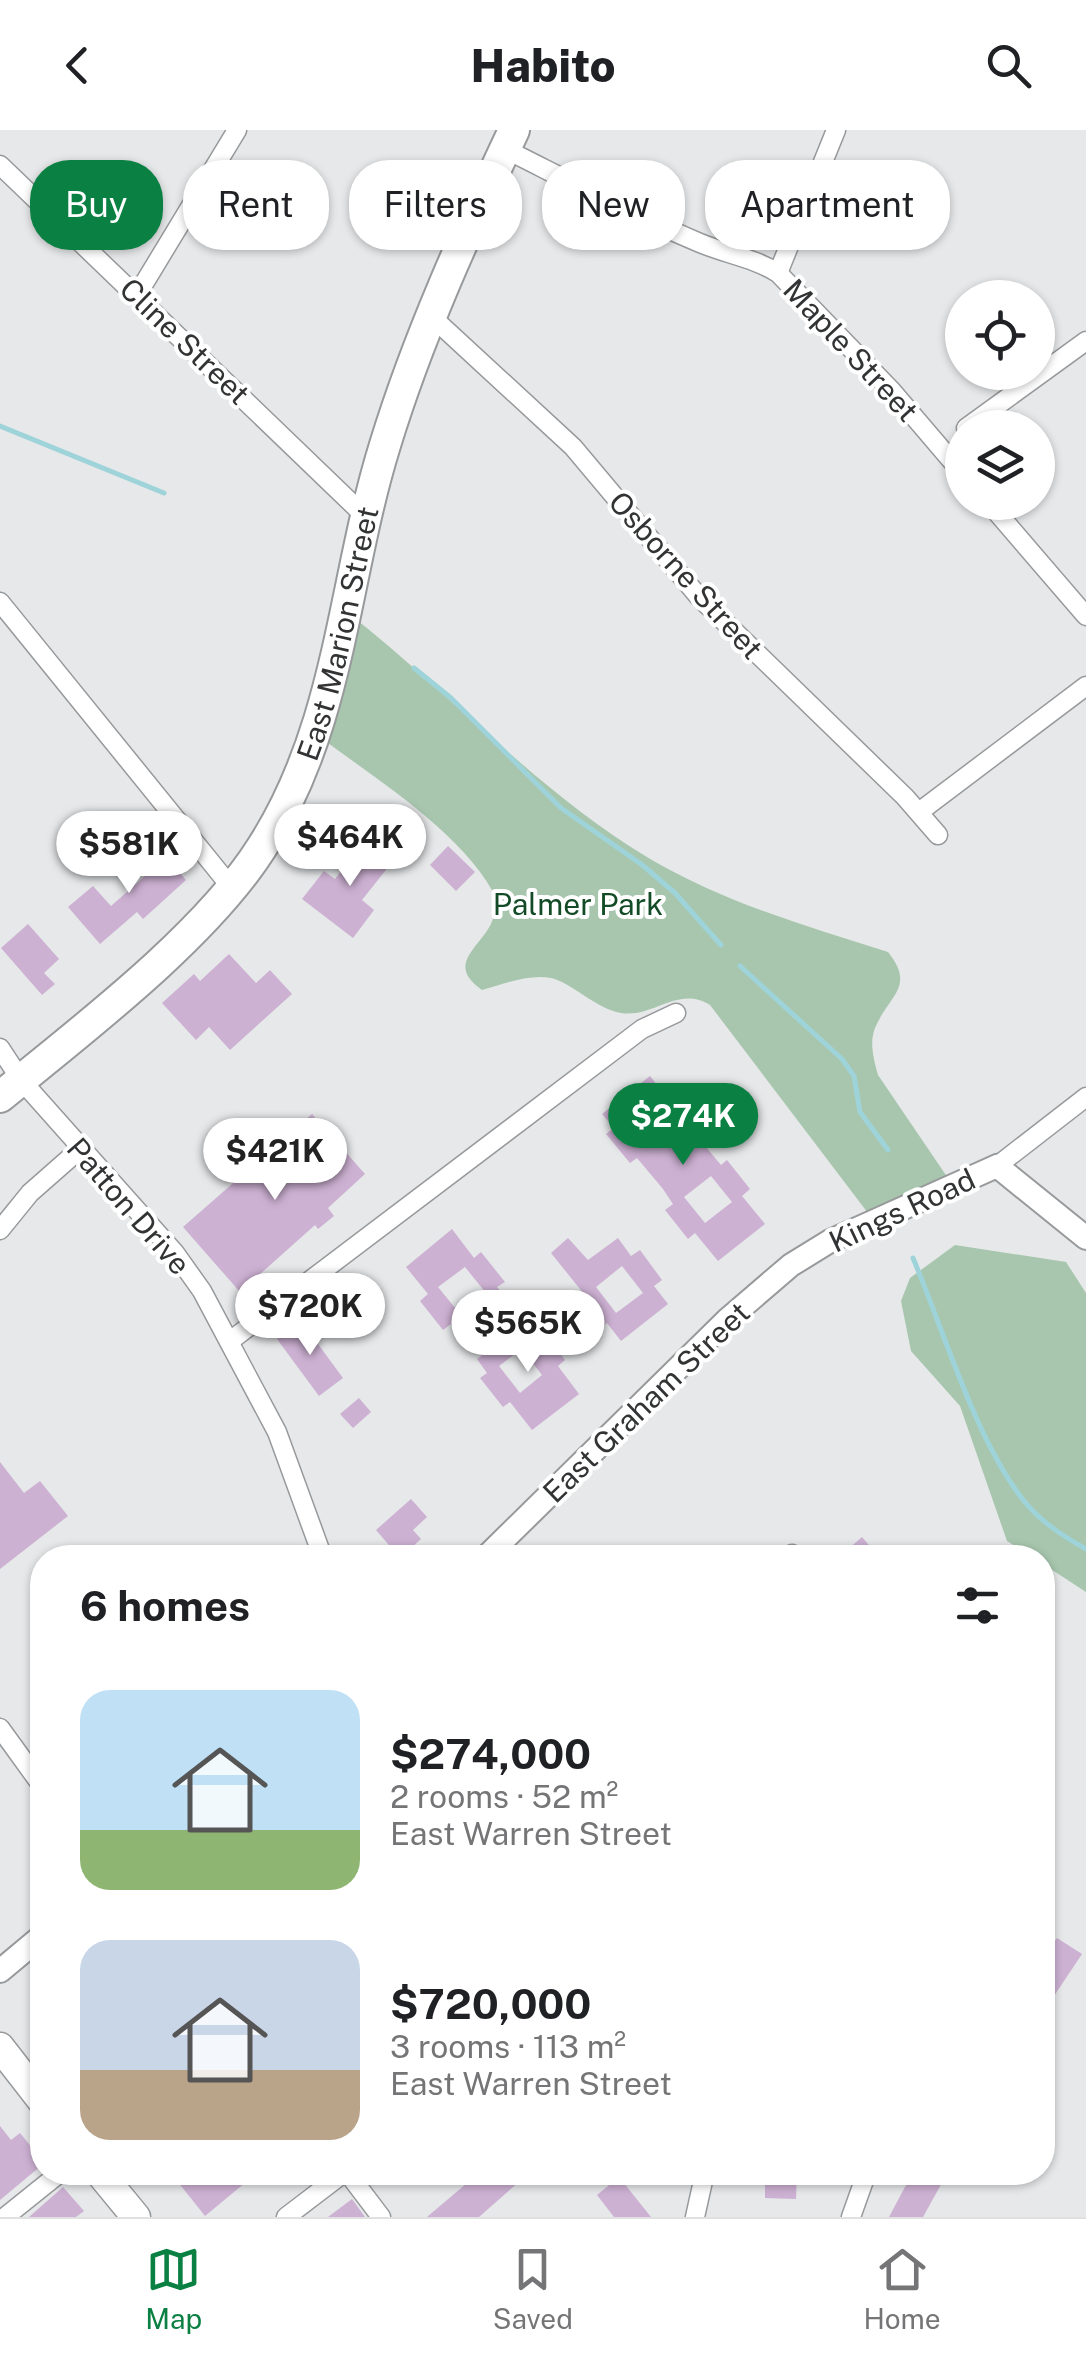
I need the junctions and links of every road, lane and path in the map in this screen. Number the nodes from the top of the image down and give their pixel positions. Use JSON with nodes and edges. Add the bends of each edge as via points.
{"nodes":[{"id":1,"x":237,"y":130,"type":"edge"},
{"id":2,"x":836,"y":130,"type":"edge"},
{"id":3,"x":510,"y":139,"type":"edge"},
{"id":4,"x":0,"y":164,"type":"edge"},
{"id":5,"x":778,"y":273,"type":"junction"},
{"id":6,"x":138,"y":295,"type":"junction"},
{"id":7,"x":432,"y":317,"type":"junction"},
{"id":8,"x":1086,"y":342,"type":"edge"},
{"id":9,"x":991,"y":410,"type":"edge"},
{"id":10,"x":945,"y":442,"type":"edge"},
{"id":11,"x":940,"y":446,"type":"junction"},
{"id":12,"x":945,"y":452,"type":"edge"},
{"id":13,"x":368,"y":519,"type":"junction"},
{"id":14,"x":1003,"y":520,"type":"edge"},
{"id":15,"x":0,"y":602,"type":"edge"},
{"id":16,"x":1086,"y":616,"type":"edge"},
{"id":17,"x":1086,"y":686,"type":"edge"},
{"id":18,"x":919,"y":812,"type":"junction"},
{"id":19,"x":938,"y":836,"type":"dead end"},
{"id":20,"x":231,"y":887,"type":"junction"},
{"id":21,"x":676,"y":1014,"type":"dead end"},
{"id":22,"x":0,"y":1048,"type":"edge"},
{"id":23,"x":10,"y":1088,"type":"edge"},
{"id":24,"x":1086,"y":1097,"type":"edge"},
{"id":25,"x":80,"y":1150,"type":"junction"},
{"id":26,"x":998,"y":1166,"type":"junction"},
{"id":27,"x":0,"y":1230,"type":"edge"},
{"id":28,"x":1086,"y":1238,"type":"edge"},
{"id":29,"x":812,"y":1252,"type":"joint"},
{"id":30,"x":230,"y":1341,"type":"junction"},
{"id":31,"x":318,"y":1545,"type":"edge"},
{"id":32,"x":498,"y":1545,"type":"edge"},
{"id":33,"x":0,"y":1728,"type":"edge"},
{"id":34,"x":30,"y":1769,"type":"edge"},
{"id":35,"x":30,"y":1946,"type":"edge"},
{"id":36,"x":0,"y":1971,"type":"edge"},
{"id":37,"x":0,"y":2047,"type":"edge"},
{"id":38,"x":30,"y":2086,"type":"edge"},
{"id":39,"x":45,"y":2185,"type":"edge"},
{"id":40,"x":110,"y":2185,"type":"edge"},
{"id":41,"x":329,"y":2185,"type":"edge"},
{"id":42,"x":356,"y":2185,"type":"edge"},
{"id":43,"x":702,"y":2185,"type":"edge"},
{"id":44,"x":862,"y":2185,"type":"edge"},
{"id":45,"x":5,"y":2217,"type":"edge"},
{"id":46,"x":136,"y":2217,"type":"edge"},
{"id":47,"x":286,"y":2217,"type":"edge"},
{"id":48,"x":381,"y":2217,"type":"edge"},
{"id":49,"x":696,"y":2217,"type":"edge"},
{"id":50,"x":851,"y":2217,"type":"edge"}],
"edges":[{"from":1,"to":6,"type":"street"},
{"from":2,"to":5,"type":"street"},
{"from":3,"to":5,"type":"street","name":"Maple Street","via":[[683,235]]},
{"from":3,"to":7,"type":"main road","name":"East Marion Street"},
{"from":4,"to":6,"type":"street","name":"Cline Street"},
{"from":5,"to":11,"type":"street","name":"Maple Street"},
{"from":6,"to":13,"type":"street","name":"Cline Street"},
{"from":7,"to":13,"type":"main road","name":"East Marion Street","via":[[384,448]]},
{"from":7,"to":18,"type":"street","name":"Osborne Street","via":[[573,447],[699,597]]},
{"from":8,"to":9,"type":"street"},
{"from":10,"to":11,"type":"street"},
{"from":11,"to":12,"type":"street","name":"Maple Street"},
{"from":13,"to":20,"type":"main road","name":"East Marion Street","via":[[306,764],[260,852]]},
{"from":14,"to":16,"type":"street"},
{"from":15,"to":20,"type":"street"},
{"from":17,"to":18,"type":"street"},
{"from":18,"to":19,"type":"street","name":"Osborne Street"},
{"from":20,"to":23,"type":"main road","name":"East Marion Street","via":[[152,966]]},
{"from":21,"to":30,"type":"street","via":[[642,1029]]},
{"from":22,"to":23,"type":"street","name":"Patton Drive"},
{"from":23,"to":25,"type":"street","name":"Patton Drive"},
{"from":24,"to":26,"type":"street"},
{"from":25,"to":27,"type":"street"},
{"from":25,"to":30,"type":"street","name":"Patton Drive","via":[[174,1254]]},
{"from":26,"to":28,"type":"street","name":"Kings Road"},
{"from":26,"to":29,"type":"street","name":"Kings Road"},
{"from":29,"to":32,"type":"street","name":"East Graham Street","via":[[728,1319]]},
{"from":30,"to":31,"type":"street","name":"Patton Drive","via":[[277,1432]]},
{"from":33,"to":34,"type":"street"},
{"from":35,"to":36,"type":"street"},
{"from":37,"to":38,"type":"main road"},
{"from":39,"to":45,"type":"street"},
{"from":40,"to":46,"type":"main road"},
{"from":41,"to":47,"type":"street"},
{"from":42,"to":48,"type":"street"},
{"from":43,"to":49,"type":"street"},
{"from":44,"to":50,"type":"street"}]}
